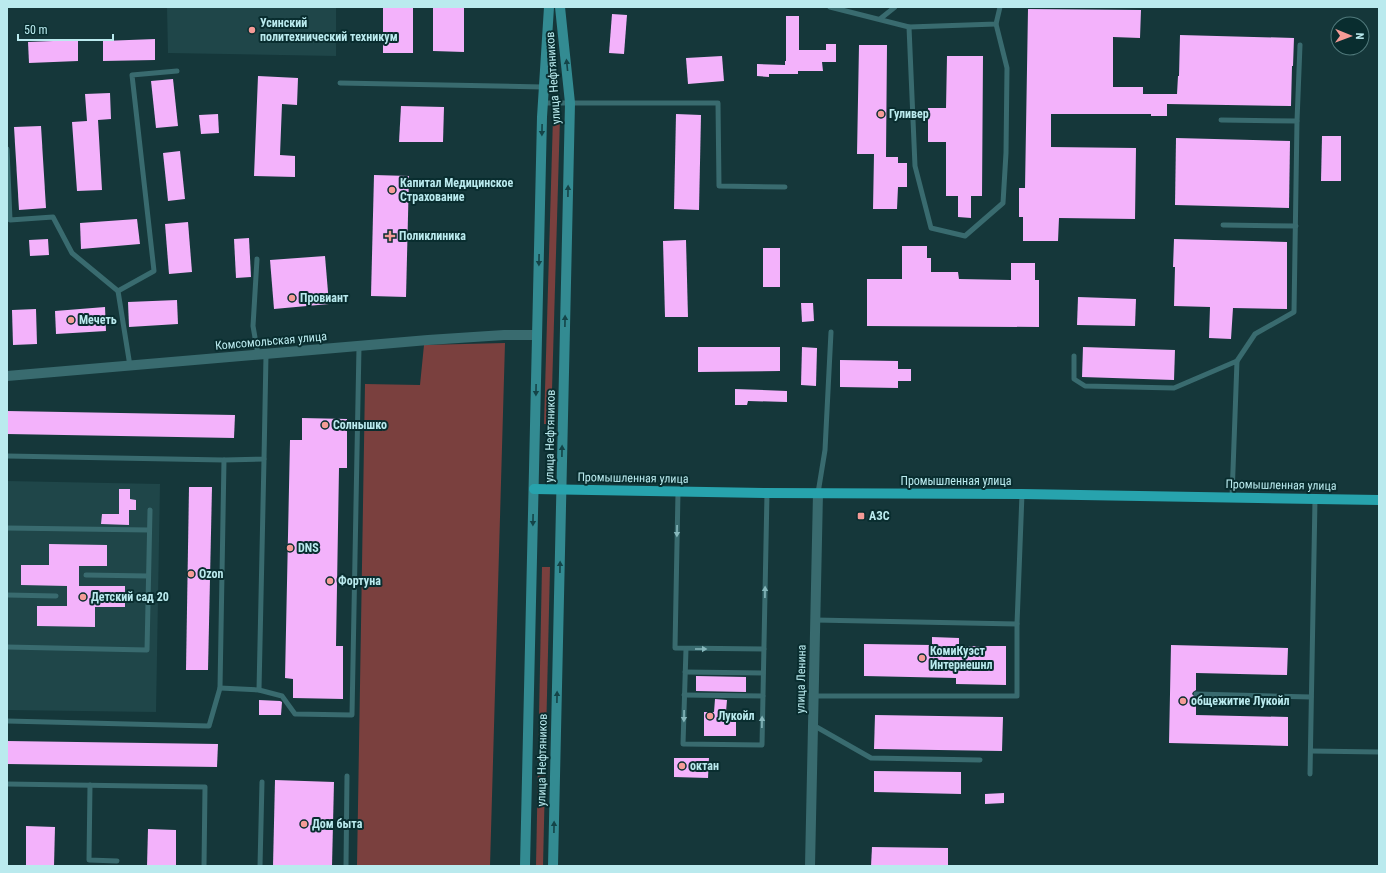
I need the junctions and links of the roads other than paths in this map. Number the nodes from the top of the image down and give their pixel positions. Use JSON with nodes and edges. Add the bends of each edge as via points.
{"nodes":[{"id":1,"x":549,"y":7,"type":"edge"},
{"id":2,"x":560,"y":7,"type":"edge"},
{"id":3,"x":830,"y":7,"type":"edge"},
{"id":4,"x":894,"y":7,"type":"edge"},
{"id":5,"x":1000,"y":7,"type":"edge"},
{"id":6,"x":880,"y":20,"type":"junction"},
{"id":7,"x":996,"y":24,"type":"junction"},
{"id":8,"x":909,"y":27,"type":"junction"},
{"id":9,"x":1300,"y":45,"type":"dead end"},
{"id":10,"x":177,"y":71,"type":"dead end"},
{"id":11,"x":340,"y":83,"type":"dead end"},
{"id":12,"x":543,"y":87,"type":"junction"},
{"id":13,"x":542,"y":103,"type":"junction"},
{"id":14,"x":570,"y":104,"type":"junction"},
{"id":15,"x":1222,"y":120,"type":"dead end"},
{"id":16,"x":1297,"y":121,"type":"junction"},
{"id":17,"x":7,"y":149,"type":"edge"},
{"id":18,"x":785,"y":187,"type":"dead end"},
{"id":19,"x":1224,"y":225,"type":"dead end"},
{"id":20,"x":1296,"y":226,"type":"junction"},
{"id":21,"x":257,"y":258,"type":"dead end"},
{"id":22,"x":118,"y":292,"type":"junction"},
{"id":23,"x":831,"y":332,"type":"dead end"},
{"id":24,"x":537,"y":335,"type":"junction"},
{"id":25,"x":359,"y":347,"type":"junction"},
{"id":26,"x":262,"y":355,"type":"junction"},
{"id":27,"x":1074,"y":356,"type":"dead end"},
{"id":28,"x":1237,"y":361,"type":"junction"},
{"id":29,"x":130,"y":366,"type":"junction"},
{"id":30,"x":7,"y":376,"type":"edge"},
{"id":31,"x":7,"y":456,"type":"edge"},
{"id":32,"x":264,"y":459,"type":"junction"},
{"id":33,"x":224,"y":460,"type":"junction"},
{"id":34,"x":534,"y":490,"type":"junction"},
{"id":35,"x":561,"y":490,"type":"junction"},
{"id":36,"x":678,"y":492,"type":"junction"},
{"id":37,"x":767,"y":493,"type":"junction"},
{"id":38,"x":818,"y":494,"type":"junction"},
{"id":39,"x":1022,"y":494,"type":"junction"},
{"id":40,"x":1232,"y":497,"type":"junction"},
{"id":41,"x":1315,"y":499,"type":"junction"},
{"id":42,"x":1379,"y":500,"type":"edge"},
{"id":43,"x":150,"y":510,"type":"dead end"},
{"id":44,"x":7,"y":528,"type":"edge"},
{"id":45,"x":149,"y":530,"type":"junction"},
{"id":46,"x":86,"y":575,"type":"dead end"},
{"id":47,"x":148,"y":576,"type":"junction"},
{"id":48,"x":7,"y":595,"type":"edge"},
{"id":49,"x":56,"y":596,"type":"dead end"},
{"id":50,"x":816,"y":620,"type":"junction"},
{"id":51,"x":1017,"y":624,"type":"junction"},
{"id":52,"x":7,"y":647,"type":"edge"},
{"id":53,"x":686,"y":648,"type":"junction"},
{"id":54,"x":764,"y":649,"type":"junction"},
{"id":55,"x":685,"y":672,"type":"junction"},
{"id":56,"x":763,"y":673,"type":"junction"},
{"id":57,"x":220,"y":688,"type":"junction"},
{"id":58,"x":259,"y":690,"type":"junction"},
{"id":59,"x":1196,"y":694,"type":"dead end"},
{"id":60,"x":684,"y":695,"type":"junction"},
{"id":61,"x":763,"y":696,"type":"junction"},
{"id":62,"x":814,"y":696,"type":"junction"},
{"id":63,"x":1312,"y":697,"type":"junction"},
{"id":64,"x":7,"y":721,"type":"edge"},
{"id":65,"x":813,"y":725,"type":"junction"},
{"id":66,"x":1311,"y":751,"type":"junction"},
{"id":67,"x":1379,"y":752,"type":"edge"},
{"id":68,"x":980,"y":760,"type":"dead end"},
{"id":69,"x":1310,"y":774,"type":"dead end"},
{"id":70,"x":347,"y":776,"type":"dead end"},
{"id":71,"x":262,"y":782,"type":"dead end"},
{"id":72,"x":7,"y":784,"type":"edge"},
{"id":73,"x":90,"y":785,"type":"junction"},
{"id":74,"x":117,"y":861,"type":"dead end"},
{"id":75,"x":204,"y":866,"type":"edge"},
{"id":76,"x":260,"y":866,"type":"edge"},
{"id":77,"x":346,"y":866,"type":"edge"},
{"id":78,"x":525,"y":866,"type":"edge"},
{"id":79,"x":553,"y":866,"type":"edge"},
{"id":80,"x":810,"y":866,"type":"edge"}],
"edges":[{"from":1,"to":12,"type":"main road","name":"улица Нефтяников"},
{"from":14,"to":2,"type":"main road","name":"улица Нефтяников","one_way":true},
{"from":3,"to":6,"type":"lane"},
{"from":4,"to":6,"type":"lane"},
{"from":5,"to":7,"type":"lane"},
{"from":6,"to":8,"type":"lane"},
{"from":7,"to":8,"type":"lane"},
{"from":7,"to":8,"type":"lane","via":[[1007,68],[1003,203],[965,236],[931,228],[914,166]]},
{"from":9,"to":16,"type":"lane"},
{"from":10,"to":22,"type":"lane","via":[[132,74],[154,271]]},
{"from":11,"to":12,"type":"lane"},
{"from":12,"to":13,"type":"main road","name":"улица Нефтяников"},
{"from":13,"to":14,"type":"lane"},
{"from":13,"to":24,"type":"main road","name":"улица Нефтяников","one_way":true},
{"from":14,"to":18,"type":"lane","via":[[718,104],[719,186]]},
{"from":35,"to":14,"type":"main road","name":"улица Нефтяников","one_way":true},
{"from":15,"to":16,"type":"lane"},
{"from":16,"to":20,"type":"lane"},
{"from":17,"to":22,"type":"lane","via":[[10,220],[53,218],[72,253]]},
{"from":19,"to":20,"type":"lane"},
{"from":20,"to":28,"type":"lane","via":[[1294,312],[1255,334]]},
{"from":21,"to":26,"type":"lane","via":[[253,326]]},
{"from":22,"to":29,"type":"lane"},
{"from":23,"to":38,"type":"lane","via":[[825,450]]},
{"from":24,"to":25,"type":"street","name":"Комсомольская улица"},
{"from":24,"to":34,"type":"main road","name":"улица Нефтяников","one_way":true},
{"from":25,"to":26,"type":"street","name":"Комсомольская улица"},
{"from":25,"to":58,"type":"lane","via":[[352,715],[295,714],[282,696]]},
{"from":26,"to":29,"type":"street","name":"Комсомольская улица"},
{"from":26,"to":32,"type":"lane"},
{"from":27,"to":28,"type":"lane","via":[[1074,379],[1085,386],[1174,388]]},
{"from":28,"to":40,"type":"lane"},
{"from":29,"to":30,"type":"street","name":"Комсомольская улица"},
{"from":31,"to":33,"type":"lane"},
{"from":32,"to":33,"type":"lane"},
{"from":32,"to":58,"type":"lane"},
{"from":33,"to":57,"type":"lane"},
{"from":34,"to":35,"type":"main road","name":"Промышленная улица"},
{"from":34,"to":78,"type":"main road","name":"улица Нефтяников","one_way":true},
{"from":35,"to":36,"type":"main road","name":"Промышленная улица"},
{"from":79,"to":35,"type":"main road","name":"улица Нефтяников","one_way":true},
{"from":36,"to":37,"type":"main road","name":"Промышленная улица"},
{"from":36,"to":53,"type":"lane","one_way":true,"via":[[675,648]]},
{"from":37,"to":38,"type":"main road","name":"Промышленная улица"},
{"from":54,"to":37,"type":"lane","one_way":true},
{"from":38,"to":39,"type":"main road","name":"Промышленная улица"},
{"from":38,"to":50,"type":"street","name":"улица Ленина"},
{"from":39,"to":40,"type":"main road","name":"Промышленная улица"},
{"from":39,"to":51,"type":"lane"},
{"from":40,"to":41,"type":"main road","name":"Промышленная улица"},
{"from":41,"to":42,"type":"main road","name":"Промышленная улица"},
{"from":41,"to":63,"type":"lane"},
{"from":43,"to":45,"type":"lane"},
{"from":44,"to":45,"type":"lane"},
{"from":45,"to":47,"type":"lane"},
{"from":46,"to":47,"type":"lane"},
{"from":47,"to":52,"type":"lane","via":[[147,650]]},
{"from":48,"to":49,"type":"lane"},
{"from":50,"to":51,"type":"lane"},
{"from":50,"to":62,"type":"street","name":"улица Ленина"},
{"from":51,"to":62,"type":"lane","via":[[1017,696]]},
{"from":53,"to":54,"type":"lane","one_way":true},
{"from":53,"to":55,"type":"lane"},
{"from":54,"to":56,"type":"lane"},
{"from":55,"to":56,"type":"lane"},
{"from":55,"to":60,"type":"lane"},
{"from":56,"to":61,"type":"lane"},
{"from":57,"to":58,"type":"lane"},
{"from":57,"to":64,"type":"lane","via":[[209,726]]},
{"from":59,"to":63,"type":"lane"},
{"from":60,"to":61,"type":"lane"},
{"from":60,"to":61,"type":"lane","one_way":true,"via":[[683,744],[762,745]]},
{"from":62,"to":65,"type":"street","name":"улица Ленина"},
{"from":63,"to":66,"type":"lane"},
{"from":65,"to":68,"type":"lane","via":[[871,758]]},
{"from":65,"to":80,"type":"street","name":"улица Ленина"},
{"from":66,"to":67,"type":"lane"},
{"from":66,"to":69,"type":"lane"},
{"from":70,"to":77,"type":"lane"},
{"from":71,"to":76,"type":"lane"},
{"from":72,"to":73,"type":"lane"},
{"from":73,"to":74,"type":"lane","via":[[89,860]]},
{"from":73,"to":75,"type":"lane","via":[[205,787]]}]}
